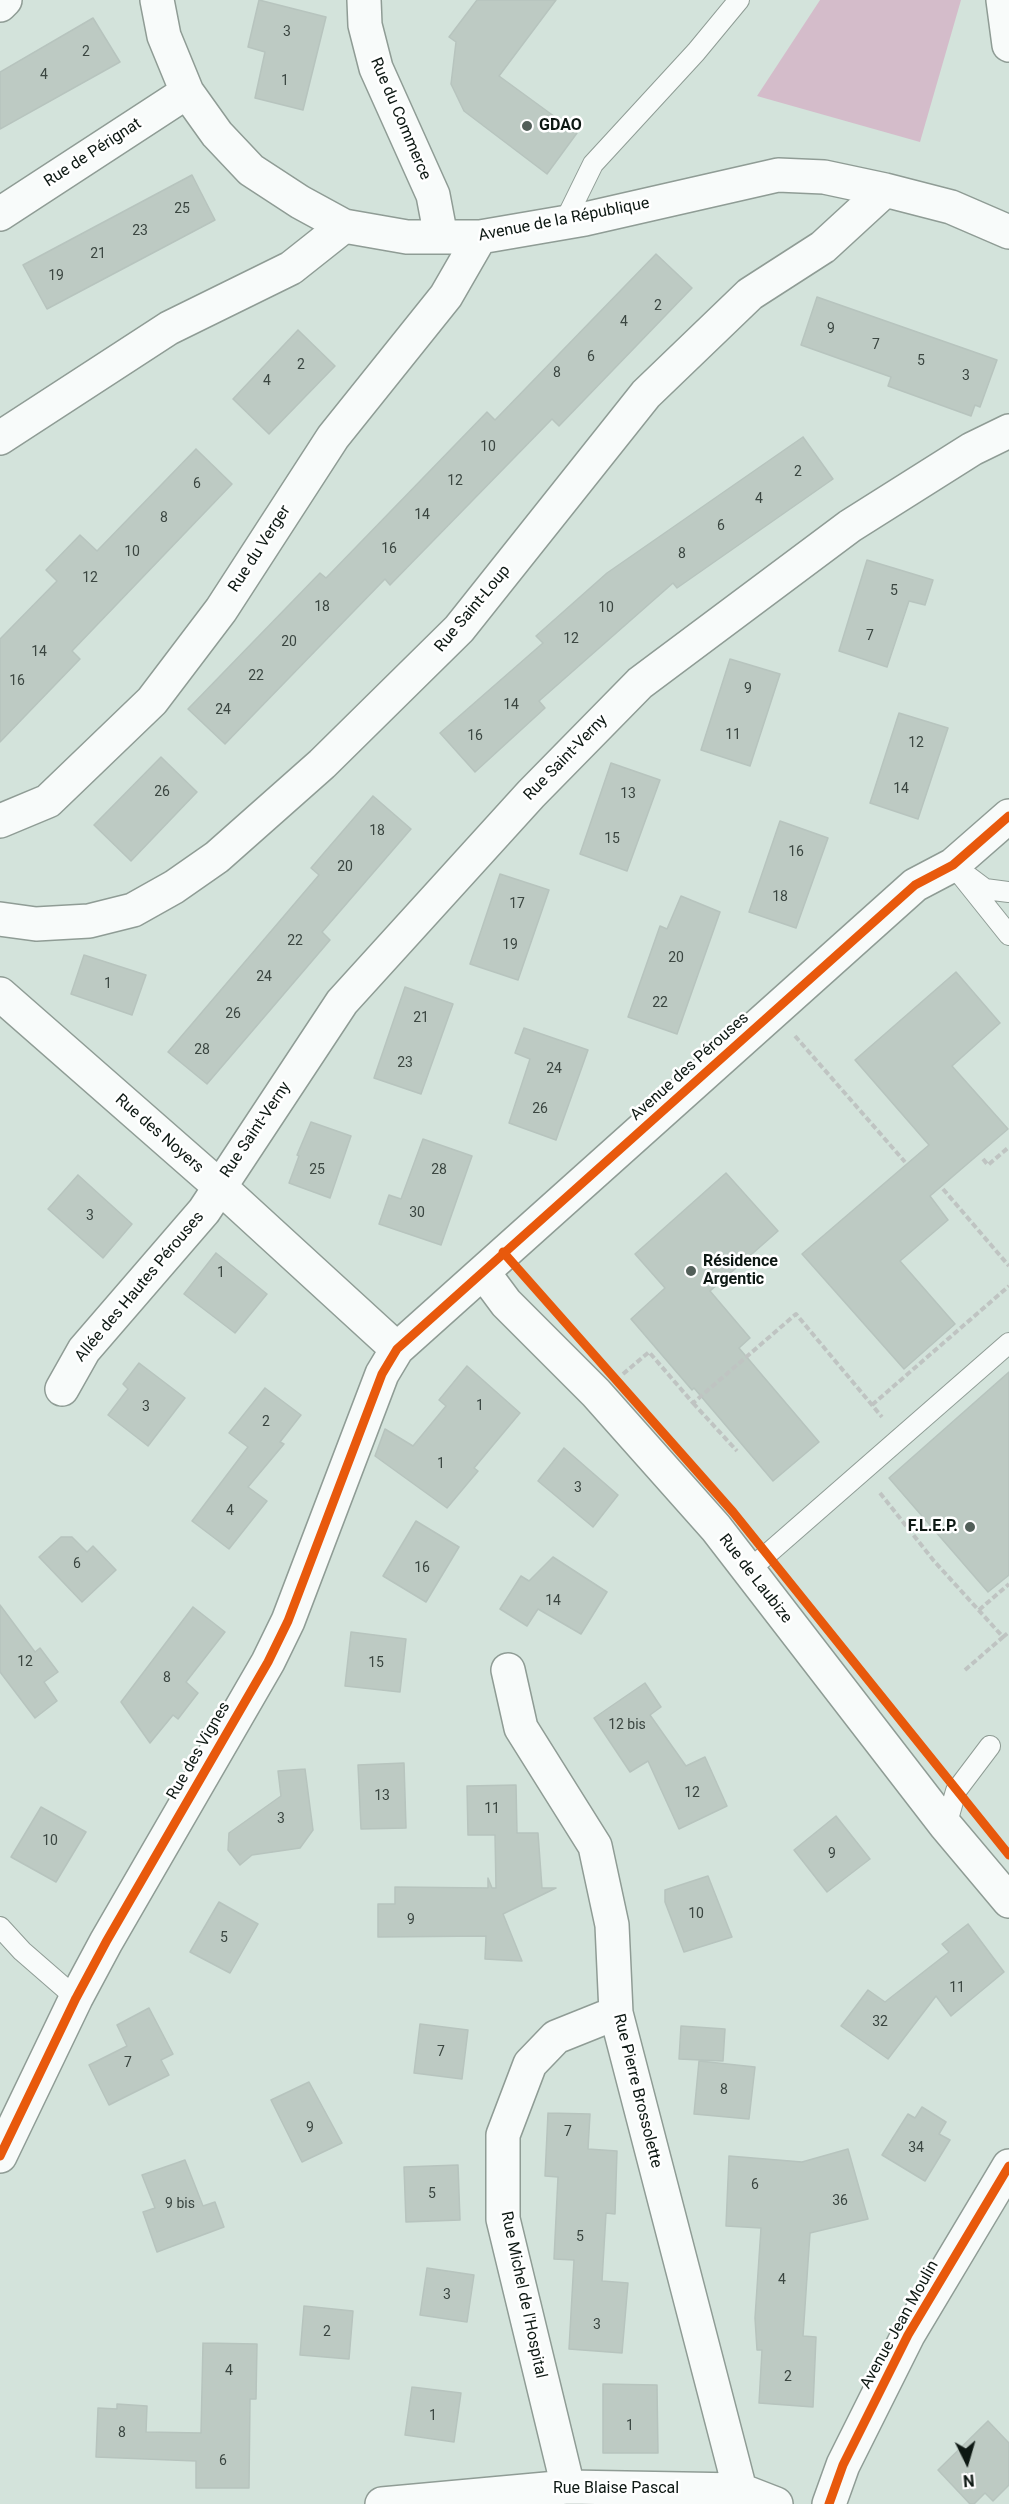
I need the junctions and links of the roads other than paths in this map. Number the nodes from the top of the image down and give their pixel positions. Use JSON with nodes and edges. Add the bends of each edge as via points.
{"nodes":[{"id":1,"x":5,"y":0,"type":"edge"},
{"id":2,"x":157,"y":0,"type":"edge"},
{"id":3,"x":364,"y":0,"type":"edge"},
{"id":4,"x":739,"y":0,"type":"edge"},
{"id":5,"x":1003,"y":0,"type":"edge"},
{"id":6,"x":0,"y":5,"type":"edge"},
{"id":7,"x":1009,"y":45,"type":"edge"},
{"id":8,"x":187,"y":92,"type":"junction"},
{"id":9,"x":885,"y":190,"type":"junction"},
{"id":10,"x":0,"y":214,"type":"edge"},
{"id":11,"x":564,"y":223,"type":"junction"},
{"id":12,"x":344,"y":226,"type":"junction"},
{"id":13,"x":1009,"y":232,"type":"edge"},
{"id":14,"x":441,"y":237,"type":"junction"},
{"id":15,"x":480,"y":237,"type":"junction"},
{"id":16,"x":1009,"y":430,"type":"edge"},
{"id":17,"x":0,"y":438,"type":"edge"},
{"id":18,"x":1009,"y":816,"type":"edge"},
{"id":19,"x":0,"y":821,"type":"edge"},
{"id":20,"x":953,"y":865,"type":"junction"},
{"id":21,"x":1009,"y":892,"type":"edge"},
{"id":22,"x":0,"y":919,"type":"edge"},
{"id":23,"x":1009,"y":935,"type":"edge"},
{"id":24,"x":0,"y":994,"type":"edge"},
{"id":25,"x":219,"y":1186,"type":"junction"},
{"id":26,"x":483,"y":1272,"type":"junction"},
{"id":27,"x":1009,"y":1343,"type":"edge"},
{"id":28,"x":397,"y":1349,"type":"junction"},
{"id":29,"x":62,"y":1389,"type":"dead end"},
{"id":30,"x":748,"y":1571,"type":"junction"},
{"id":31,"x":508,"y":1670,"type":"dead end"},
{"id":32,"x":990,"y":1746,"type":"dead end"},
{"id":33,"x":946,"y":1826,"type":"junction"},
{"id":34,"x":1009,"y":1901,"type":"edge"},
{"id":35,"x":0,"y":1927,"type":"edge"},
{"id":36,"x":76,"y":1998,"type":"junction"},
{"id":37,"x":616,"y":2013,"type":"junction"},
{"id":38,"x":0,"y":2156,"type":"edge"},
{"id":39,"x":1009,"y":2166,"type":"edge"},
{"id":40,"x":568,"y":2487,"type":"junction"},
{"id":41,"x":740,"y":2490,"type":"junction"},
{"id":42,"x":382,"y":2504,"type":"edge"},
{"id":43,"x":776,"y":2504,"type":"edge"},
{"id":44,"x":829,"y":2504,"type":"edge"}],
"edges":[{"from":1,"to":6,"type":"street"},
{"from":2,"to":8,"type":"street","name":"Avenue de la République","via":[[164,36]]},
{"from":3,"to":14,"type":"street","name":"Rue du Commerce","via":[[365,25],[376,68],[433,195]]},
{"from":4,"to":11,"type":"lane","via":[[593,164]]},
{"from":5,"to":7,"type":"street"},
{"from":8,"to":10,"type":"street","name":"Rue de Pérignat"},
{"from":8,"to":12,"type":"street","name":"Avenue de la République","via":[[217,134],[251,170]]},
{"from":9,"to":11,"type":"street","name":"Avenue de la République","via":[[824,177],[778,176]]},
{"from":9,"to":13,"type":"street","name":"Avenue de la République","via":[[951,207]]},
{"from":9,"to":22,"type":"street","name":"Rue Saint-Loup","via":[[823,247],[750,294],[646,394],[459,629],[322,764],[217,857],[133,910],[89,921],[36,924]]},
{"from":11,"to":15,"type":"street","name":"Avenue de la République"},
{"from":12,"to":14,"type":"street","name":"Avenue de la République","via":[[406,237]]},
{"from":12,"to":17,"type":"street","via":[[291,268],[169,328]]},
{"from":14,"to":15,"type":"street","name":"Avenue de la République"},
{"from":15,"to":19,"type":"street","name":"Rue du Verger","via":[[446,296],[333,437],[221,610],[152,701],[48,801]]},
{"from":16,"to":25,"type":"street","name":"Rue Saint-Verny","via":[[850,526],[640,682],[531,794],[342,1002]]},
{"from":18,"to":20,"type":"street","name":"Avenue des Pérouses"},
{"from":20,"to":21,"type":"lane","via":[[985,889]]},
{"from":20,"to":23,"type":"lane"},
{"from":20,"to":26,"type":"street","name":"Avenue des Pérouses","via":[[915,885]]},
{"from":24,"to":25,"type":"street","name":"Rue des Noyers"},
{"from":25,"to":28,"type":"street","name":"Rue des Noyers"},
{"from":25,"to":29,"type":"street","name":"Allée des Hautes Pérouses","via":[[204,1211],[84,1350]]},
{"from":26,"to":28,"type":"street","name":"Avenue des Pérouses"},
{"from":26,"to":30,"type":"street","name":"Rue de Laubize","via":[[506,1303],[596,1393],[716,1528]]},
{"from":27,"to":30,"type":"lane"},
{"from":28,"to":36,"type":"street","name":"Rue des Vignes","via":[[382,1374],[288,1621],[268,1662]]},
{"from":30,"to":33,"type":"street","name":"Rue de Laubize"},
{"from":31,"to":37,"type":"street","name":"Rue Pierre Brossolette","via":[[521,1728],[595,1846],[612,1925]]},
{"from":32,"to":33,"type":"lane","via":[[956,1791]]},
{"from":33,"to":34,"type":"street","name":"Rue de Laubize"},
{"from":35,"to":36,"type":"lane"},
{"from":36,"to":38,"type":"street","name":"Rue des Vignes"},
{"from":37,"to":40,"type":"street","name":"Rue Michel de l'Hospital","via":[[556,2037],[530,2064],[503,2135],[503,2219]]},
{"from":37,"to":41,"type":"street","name":"Rue Pierre Brossolette"},
{"from":39,"to":44,"type":"street","name":"Avenue Jean Moulin","via":[[908,2335],[843,2465]]},
{"from":40,"to":41,"type":"street","name":"Rue Blaise Pascal"},
{"from":40,"to":42,"type":"street","name":"Rue Blaise Pascal"},
{"from":41,"to":43,"type":"street","name":"Rue Blaise Pascal"}]}
